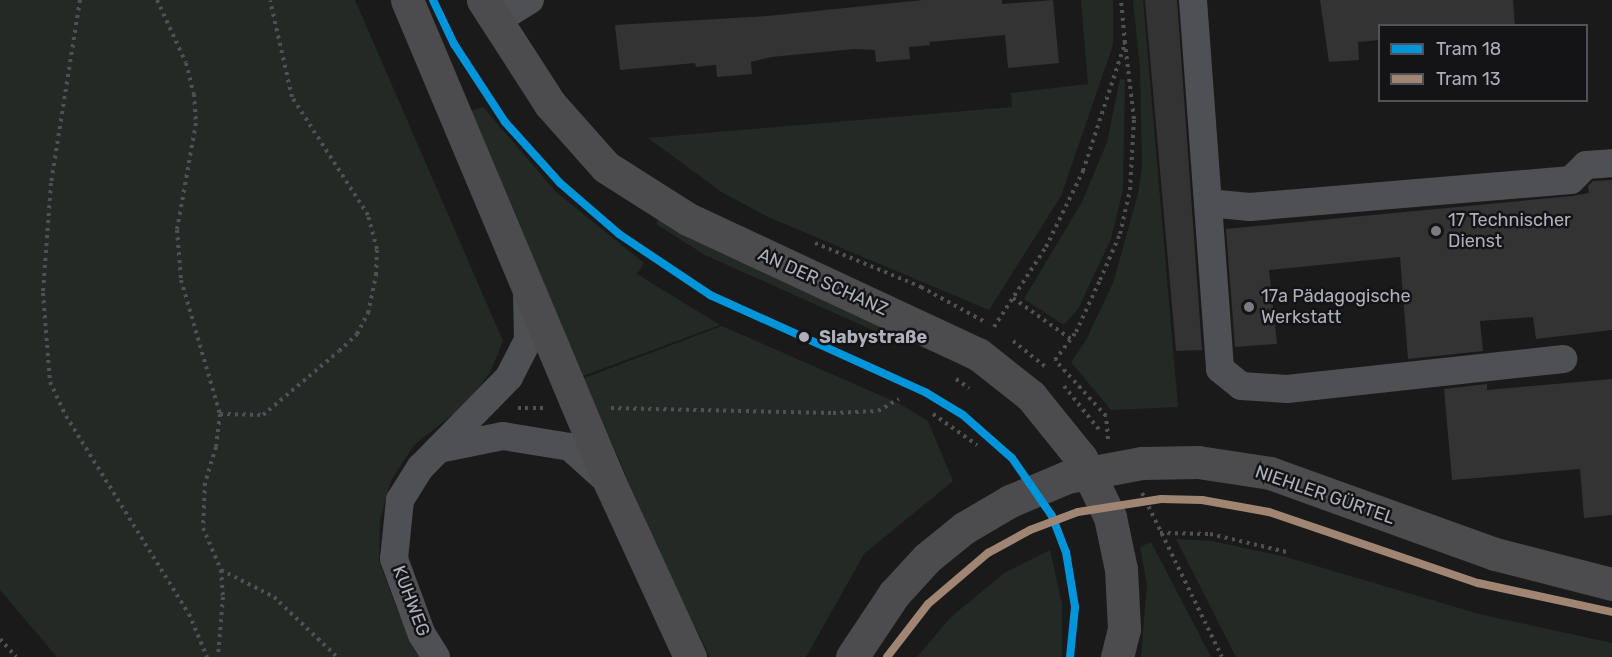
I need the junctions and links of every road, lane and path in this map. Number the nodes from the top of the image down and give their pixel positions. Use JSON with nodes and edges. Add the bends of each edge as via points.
{"nodes":[{"id":1,"x":80,"y":0,"type":"edge"},
{"id":2,"x":157,"y":0,"type":"edge"},
{"id":3,"x":270,"y":0,"type":"edge"},
{"id":4,"x":407,"y":0,"type":"edge"},
{"id":5,"x":530,"y":0,"type":"edge"},
{"id":6,"x":1120,"y":0,"type":"edge"},
{"id":7,"x":1192,"y":0,"type":"edge"},
{"id":8,"x":489,"y":10,"type":"edge"},
{"id":9,"x":1125,"y":43,"type":"junction"},
{"id":10,"x":1612,"y":163,"type":"edge"},
{"id":11,"x":1208,"y":203,"type":"junction"},
{"id":12,"x":803,"y":240,"type":"dead end"},
{"id":13,"x":528,"y":288,"type":"junction"},
{"id":14,"x":1012,"y":298,"type":"junction"},
{"id":15,"x":1071,"y":339,"type":"junction"},
{"id":16,"x":1563,"y":359,"type":"dead end"},
{"id":17,"x":899,"y":399,"type":"dead end"},
{"id":18,"x":508,"y":408,"type":"dead end"},
{"id":19,"x":579,"y":408,"type":"junction"},
{"id":20,"x":220,"y":414,"type":"junction"},
{"id":21,"x":933,"y":414,"type":"dead end"},
{"id":22,"x":1108,"y":442,"type":"dead end"},
{"id":23,"x":977,"y":445,"type":"dead end"},
{"id":24,"x":439,"y":449,"type":"junction"},
{"id":25,"x":610,"y":483,"type":"junction"},
{"id":26,"x":1160,"y":533,"type":"dead end"},
{"id":27,"x":1287,"y":552,"type":"dead end"},
{"id":28,"x":221,"y":570,"type":"junction"},
{"id":29,"x":1612,"y":584,"type":"edge"},
{"id":30,"x":0,"y":639,"type":"edge"},
{"id":31,"x":16,"y":657,"type":"edge"},
{"id":32,"x":207,"y":657,"type":"edge"},
{"id":33,"x":218,"y":657,"type":"edge"},
{"id":34,"x":337,"y":657,"type":"edge"},
{"id":35,"x":436,"y":657,"type":"edge"},
{"id":36,"x":690,"y":657,"type":"edge"},
{"id":37,"x":852,"y":657,"type":"edge"},
{"id":38,"x":1117,"y":657,"type":"edge"}],
"edges":[{"from":1,"to":32,"type":"path","via":[[51,183],[43,293],[50,382],[66,416],[189,614]]},
{"from":2,"to":20,"type":"path","via":[[186,63],[194,94],[196,123],[177,240],[181,280]]},
{"from":3,"to":20,"type":"path","via":[[292,97],[368,215],[377,249],[376,275],[368,314],[357,334],[339,351],[263,415]]},
{"from":4,"to":13,"type":"main road"},
{"from":5,"to":8,"type":"street"},
{"from":6,"to":9,"type":"path"},
{"from":7,"to":11,"type":"street"},
{"from":8,"to":38,"type":"main road","name":"AN DER SCHANZ","via":[[550,104],[606,167],[688,219],[978,354],[1031,396],[1081,458],[1110,517],[1121,569],[1124,629]]},
{"from":9,"to":14,"type":"path","via":[[1083,171],[1046,247]]},
{"from":9,"to":15,"type":"path","via":[[1134,119],[1130,190],[1120,234]]},
{"from":10,"to":11,"type":"street","via":[[1586,165],[1571,180],[1250,207]]},
{"from":11,"to":16,"type":"street","via":[[1220,369],[1241,386],[1287,389]]},
{"from":12,"to":14,"type":"path","via":[[836,249],[921,287],[994,327]]},
{"from":13,"to":19,"type":"main road"},
{"from":13,"to":24,"type":"street","name":"KUHWEG","via":[[528,340],[509,377]]},
{"from":14,"to":15,"type":"path"},
{"from":15,"to":22,"type":"path","via":[[1055,360],[1106,416]]},
{"from":17,"to":19,"type":"path","via":[[878,411],[845,413]]},
{"from":18,"to":19,"type":"path"},
{"from":19,"to":25,"type":"main road"},
{"from":20,"to":28,"type":"path","via":[[216,447],[205,483],[203,528]]},
{"from":21,"to":23,"type":"path"},
{"from":24,"to":25,"type":"street","via":[[503,436],[570,447]]},
{"from":24,"to":35,"type":"street","name":"KUHWEG","via":[[421,467],[400,500],[394,559],[422,635]]},
{"from":25,"to":36,"type":"main road"},
{"from":26,"to":27,"type":"path","via":[[1210,534]]},
{"from":28,"to":33,"type":"path"},
{"from":28,"to":34,"type":"path","via":[[274,597]]},
{"from":29,"to":37,"type":"main road","name":"NIEHLER GÜRTEL","bridge":true,"via":[[1495,554],[1270,473],[1198,462],[1142,462],[1067,477],[1010,501],[964,528],[927,558],[887,603]]},
{"from":30,"to":31,"type":"path"}]}
